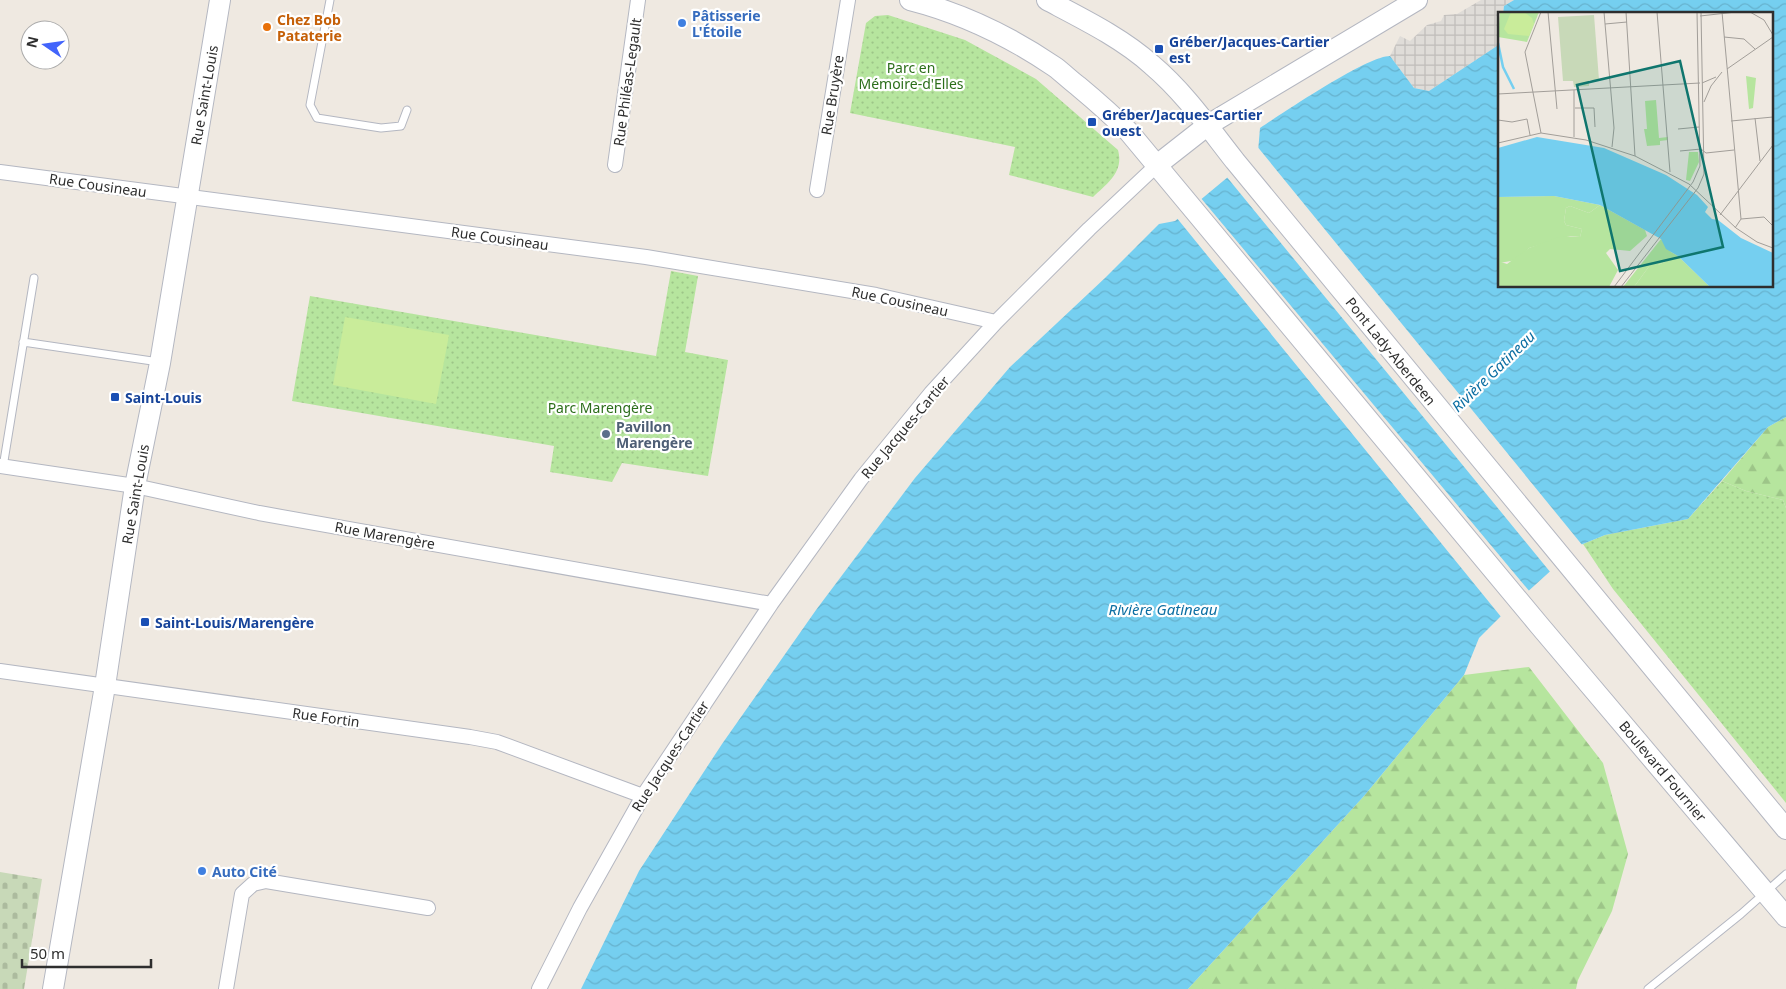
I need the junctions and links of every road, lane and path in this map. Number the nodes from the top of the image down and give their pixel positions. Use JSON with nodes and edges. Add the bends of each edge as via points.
{"nodes":[{"id":1,"x":220,"y":0,"type":"edge"},
{"id":2,"x":330,"y":0,"type":"edge"},
{"id":3,"x":638,"y":0,"type":"edge"},
{"id":4,"x":848,"y":0,"type":"edge"},
{"id":5,"x":910,"y":0,"type":"edge"},
{"id":6,"x":1047,"y":0,"type":"edge"},
{"id":7,"x":1418,"y":0,"type":"edge"},
{"id":8,"x":407,"y":110,"type":"dead end"},
{"id":9,"x":1208,"y":125,"type":"junction"},
{"id":10,"x":615,"y":165,"type":"dead end"},
{"id":11,"x":1157,"y":165,"type":"junction"},
{"id":12,"x":0,"y":172,"type":"edge"},
{"id":13,"x":817,"y":190,"type":"dead end"},
{"id":14,"x":187,"y":198,"type":"junction"},
{"id":15,"x":34,"y":278,"type":"dead end"},
{"id":16,"x":996,"y":322,"type":"junction"},
{"id":17,"x":24,"y":342,"type":"junction"},
{"id":18,"x":160,"y":363,"type":"junction"},
{"id":19,"x":2,"y":467,"type":"edge"},
{"id":20,"x":135,"y":486,"type":"junction"},
{"id":21,"x":771,"y":604,"type":"junction"},
{"id":22,"x":0,"y":671,"type":"edge"},
{"id":23,"x":105,"y":686,"type":"junction"},
{"id":24,"x":643,"y":796,"type":"junction"},
{"id":25,"x":1786,"y":829,"type":"edge"},
{"id":26,"x":1786,"y":874,"type":"edge"},
{"id":27,"x":1765,"y":892,"type":"junction"},
{"id":28,"x":428,"y":908,"type":"dead end"},
{"id":29,"x":1786,"y":917,"type":"edge"},
{"id":30,"x":53,"y":989,"type":"edge"},
{"id":31,"x":226,"y":989,"type":"edge"},
{"id":32,"x":539,"y":989,"type":"edge"},
{"id":33,"x":1648,"y":989,"type":"edge"}],
"edges":[{"from":1,"to":14,"type":"main road","name":"Rue Saint-Louis"},
{"from":2,"to":8,"type":"lane","via":[[310,105],[318,118],[381,128],[401,126]]},
{"from":3,"to":10,"type":"street","name":"Rue Philéas-Legault"},
{"from":4,"to":13,"type":"street","name":"Rue Bruyère"},
{"from":5,"to":11,"type":"main road","via":[[976,23],[1055,67],[1100,104]]},
{"from":6,"to":9,"type":"main road","name":"Pont Lady-Aberdeen","via":[[1106,33],[1150,63]]},
{"from":7,"to":9,"type":"main road","name":"Rue Jacques-Cartier"},
{"from":9,"to":11,"type":"main road","name":"Rue Jacques-Cartier"},
{"from":9,"to":25,"type":"main road","name":"Pont Lady-Aberdeen"},
{"from":11,"to":16,"type":"street","name":"Rue Jacques-Cartier"},
{"from":11,"to":27,"type":"main road","name":"Boulevard Fournier"},
{"from":12,"to":14,"type":"street","name":"Rue Cousineau"},
{"from":14,"to":16,"type":"street","name":"Rue Cousineau","via":[[664,260],[876,295]]},
{"from":14,"to":18,"type":"main road","name":"Rue Saint-Louis"},
{"from":15,"to":17,"type":"lane"},
{"from":16,"to":21,"type":"street","name":"Rue Jacques-Cartier","via":[[895,436]]},
{"from":17,"to":18,"type":"lane"},
{"from":17,"to":19,"type":"lane"},
{"from":18,"to":20,"type":"main road","name":"Rue Saint-Louis"},
{"from":19,"to":20,"type":"street","name":"Rue Marengère"},
{"from":20,"to":21,"type":"street","name":"Rue Marengère","via":[[259,513]]},
{"from":20,"to":23,"type":"main road","name":"Rue Saint-Louis"},
{"from":21,"to":24,"type":"street","name":"Rue Jacques-Cartier"},
{"from":22,"to":23,"type":"street","name":"Rue Fortin"},
{"from":23,"to":24,"type":"street","name":"Rue Fortin","via":[[497,742]]},
{"from":23,"to":30,"type":"main road","name":"Rue Saint-Louis"},
{"from":24,"to":32,"type":"street","name":"Rue Jacques-Cartier","via":[[584,900]]},
{"from":26,"to":27,"type":"lane"},
{"from":27,"to":29,"type":"main road","name":"Boulevard Fournier"},
{"from":27,"to":33,"type":"lane"},
{"from":28,"to":31,"type":"street","via":[[266,881],[253,884],[242,894]]}]}
